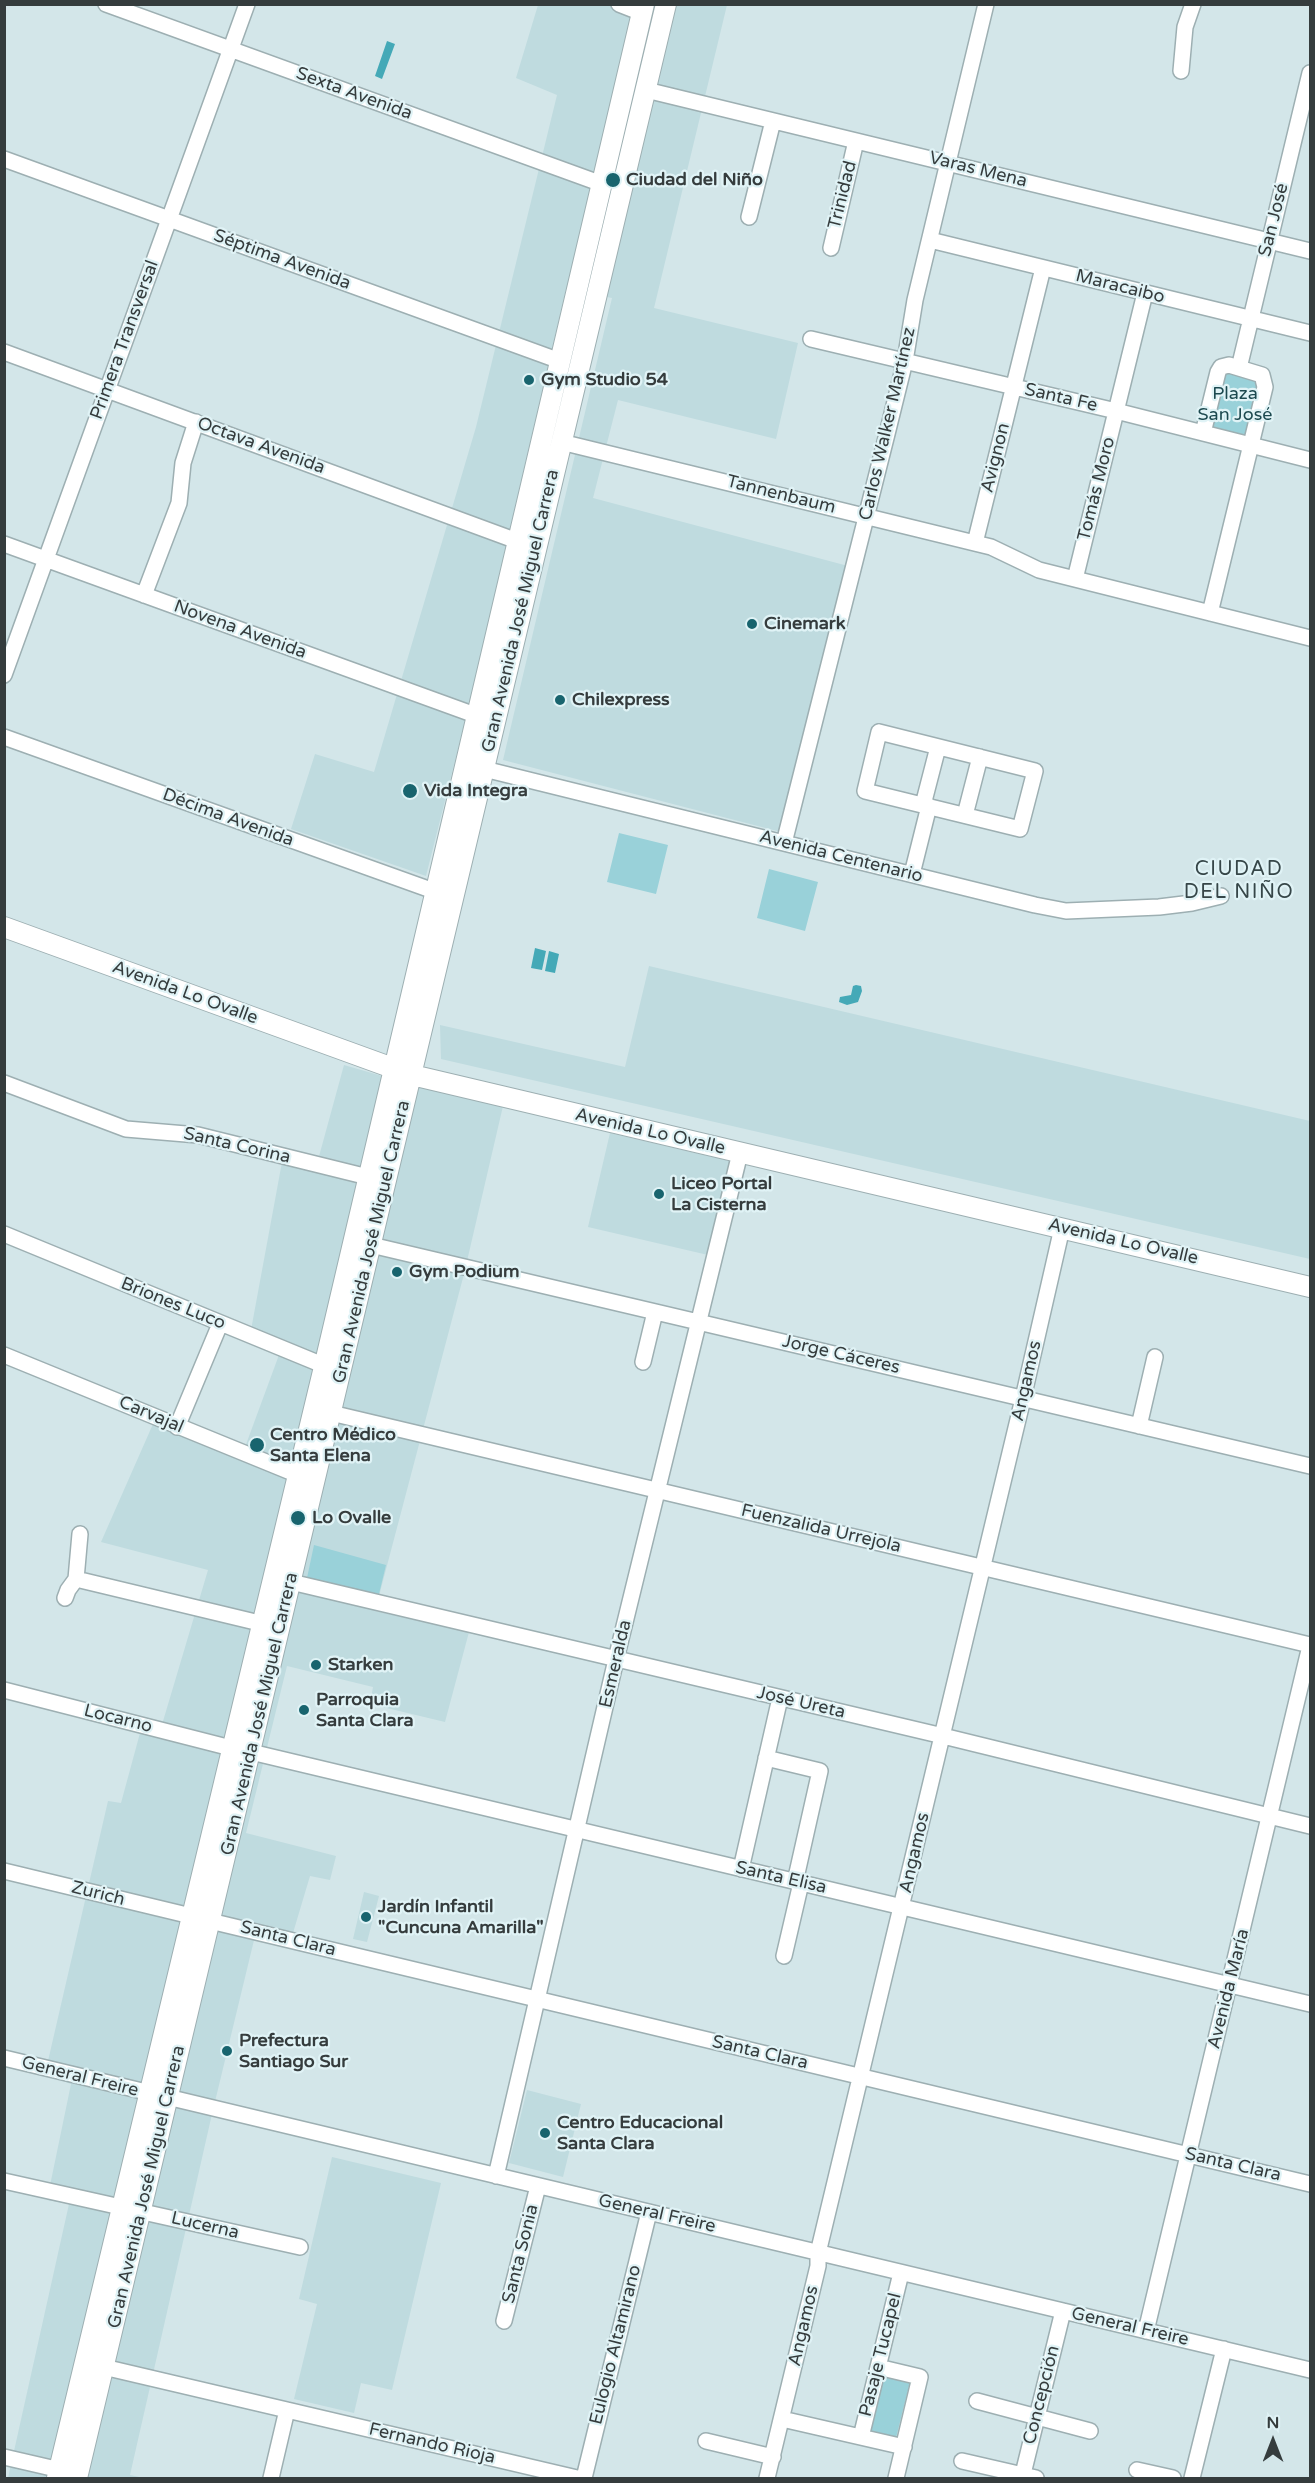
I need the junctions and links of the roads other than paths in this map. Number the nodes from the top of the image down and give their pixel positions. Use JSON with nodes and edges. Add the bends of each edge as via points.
{"nodes":[{"id":1,"x":106,"y":4,"type":"edge"},
{"id":2,"x":247,"y":4,"type":"edge"},
{"id":3,"x":619,"y":4,"type":"edge"},
{"id":4,"x":666,"y":4,"type":"edge"},
{"id":5,"x":986,"y":4,"type":"edge"},
{"id":6,"x":1193,"y":4,"type":"edge"},
{"id":7,"x":643,"y":9,"type":"edge"},
{"id":8,"x":231,"y":49,"type":"junction"},
{"id":9,"x":630,"y":64,"type":"junction"},
{"id":10,"x":1181,"y":71,"type":"dead end"},
{"id":11,"x":1311,"y":73,"type":"edge"},
{"id":12,"x":646,"y":90,"type":"junction"},
{"id":13,"x":773,"y":121,"type":"junction"},
{"id":14,"x":856,"y":141,"type":"junction"},
{"id":15,"x":4,"y":159,"type":"edge"},
{"id":16,"x":948,"y":163,"type":"junction"},
{"id":17,"x":602,"y":184,"type":"junction"},
{"id":18,"x":749,"y":217,"type":"dead end"},
{"id":19,"x":169,"y":219,"type":"junction"},
{"id":20,"x":930,"y":240,"type":"junction"},
{"id":21,"x":1269,"y":241,"type":"junction"},
{"id":22,"x":831,"y":249,"type":"dead end"},
{"id":23,"x":1311,"y":251,"type":"edge"},
{"id":24,"x":1043,"y":268,"type":"junction"},
{"id":25,"x":1145,"y":293,"type":"junction"},
{"id":26,"x":1250,"y":318,"type":"junction"},
{"id":27,"x":1311,"y":333,"type":"edge"},
{"id":28,"x":811,"y":339,"type":"dead end"},
{"id":29,"x":4,"y":352,"type":"edge"},
{"id":30,"x":560,"y":361,"type":"junction"},
{"id":31,"x":904,"y":361,"type":"junction"},
{"id":32,"x":1239,"y":368,"type":"junction"},
{"id":33,"x":576,"y":382,"type":"junction"},
{"id":34,"x":1014,"y":387,"type":"junction"},
{"id":35,"x":107,"y":389,"type":"junction"},
{"id":36,"x":1116,"y":411,"type":"junction"},
{"id":37,"x":196,"y":422,"type":"junction"},
{"id":38,"x":1203,"y":433,"type":"junction"},
{"id":39,"x":561,"y":442,"type":"junction"},
{"id":40,"x":1251,"y":445,"type":"junction"},
{"id":41,"x":1311,"y":460,"type":"edge"},
{"id":42,"x":867,"y":516,"type":"junction"},
{"id":43,"x":517,"y":541,"type":"junction"},
{"id":44,"x":975,"y":543,"type":"junction"},
{"id":45,"x":4,"y":544,"type":"edge"},
{"id":46,"x":46,"y":559,"type":"junction"},
{"id":47,"x":1075,"y":579,"type":"junction"},
{"id":48,"x":144,"y":595,"type":"junction"},
{"id":49,"x":1210,"y":613,"type":"junction"},
{"id":50,"x":1311,"y":638,"type":"edge"},
{"id":51,"x":4,"y":675,"type":"edge"},
{"id":52,"x":476,"y":715,"type":"junction"},
{"id":53,"x":4,"y":737,"type":"edge"},
{"id":54,"x":938,"y":747,"type":"junction"},
{"id":55,"x":980,"y":757,"type":"junction"},
{"id":56,"x":464,"y":763,"type":"junction"},
{"id":57,"x":483,"y":769,"type":"junction"},
{"id":58,"x":926,"y":806,"type":"junction"},
{"id":59,"x":965,"y":815,"type":"junction"},
{"id":60,"x":784,"y":843,"type":"junction"},
{"id":61,"x":912,"y":874,"type":"junction"},
{"id":62,"x":443,"y":895,"type":"junction"},
{"id":63,"x":1221,"y":896,"type":"dead end"},
{"id":64,"x":4,"y":927,"type":"edge"},
{"id":65,"x":393,"y":1069,"type":"junction"},
{"id":66,"x":412,"y":1075,"type":"junction"},
{"id":67,"x":4,"y":1083,"type":"edge"},
{"id":68,"x":740,"y":1153,"type":"junction"},
{"id":69,"x":368,"y":1177,"type":"junction"},
{"id":70,"x":357,"y":1222,"type":"junction"},
{"id":71,"x":1062,"y":1228,"type":"junction"},
{"id":72,"x":4,"y":1234,"type":"edge"},
{"id":73,"x":371,"y":1245,"type":"junction"},
{"id":74,"x":1311,"y":1287,"type":"edge"},
{"id":75,"x":655,"y":1312,"type":"junction"},
{"id":76,"x":699,"y":1322,"type":"junction"},
{"id":77,"x":220,"y":1324,"type":"junction"},
{"id":78,"x":4,"y":1355,"type":"edge"},
{"id":79,"x":1155,"y":1357,"type":"dead end"},
{"id":80,"x":643,"y":1362,"type":"dead end"},
{"id":81,"x":333,"y":1368,"type":"junction"},
{"id":82,"x":1023,"y":1398,"type":"junction"},
{"id":83,"x":332,"y":1413,"type":"junction"},
{"id":84,"x":1139,"y":1425,"type":"junction"},
{"id":85,"x":177,"y":1426,"type":"junction"},
{"id":86,"x":1311,"y":1466,"type":"edge"},
{"id":87,"x":298,"y":1475,"type":"junction"},
{"id":88,"x":657,"y":1490,"type":"junction"},
{"id":89,"x":80,"y":1534,"type":"dead end"},
{"id":90,"x":983,"y":1568,"type":"junction"},
{"id":91,"x":76,"y":1579,"type":"junction"},
{"id":92,"x":291,"y":1582,"type":"junction"},
{"id":93,"x":65,"y":1598,"type":"dead end"},
{"id":94,"x":271,"y":1626,"type":"junction"},
{"id":95,"x":1311,"y":1646,"type":"edge"},
{"id":96,"x":617,"y":1659,"type":"junction"},
{"id":97,"x":4,"y":1690,"type":"edge"},
{"id":98,"x":780,"y":1698,"type":"junction"},
{"id":99,"x":943,"y":1736,"type":"junction"},
{"id":100,"x":251,"y":1752,"type":"junction"},
{"id":101,"x":230,"y":1755,"type":"junction"},
{"id":102,"x":766,"y":1758,"type":"junction"},
{"id":103,"x":1270,"y":1816,"type":"junction"},
{"id":104,"x":1311,"y":1826,"type":"edge"},
{"id":105,"x":578,"y":1830,"type":"junction"},
{"id":106,"x":741,"y":1869,"type":"junction"},
{"id":107,"x":4,"y":1871,"type":"edge"},
{"id":108,"x":798,"y":1882,"type":"junction"},
{"id":109,"x":902,"y":1907,"type":"junction"},
{"id":110,"x":201,"y":1918,"type":"junction"},
{"id":111,"x":784,"y":1956,"type":"dead end"},
{"id":112,"x":1229,"y":1985,"type":"junction"},
{"id":113,"x":538,"y":2000,"type":"junction"},
{"id":114,"x":1311,"y":2004,"type":"edge"},
{"id":115,"x":4,"y":2058,"type":"edge"},
{"id":116,"x":861,"y":2077,"type":"junction"},
{"id":117,"x":149,"y":2093,"type":"junction"},
{"id":118,"x":169,"y":2098,"type":"junction"},
{"id":119,"x":1189,"y":2155,"type":"junction"},
{"id":120,"x":496,"y":2176,"type":"junction"},
{"id":121,"x":4,"y":2181,"type":"edge"},
{"id":122,"x":1311,"y":2184,"type":"edge"},
{"id":123,"x":538,"y":2186,"type":"junction"},
{"id":124,"x":122,"y":2209,"type":"junction"},
{"id":125,"x":142,"y":2212,"type":"junction"},
{"id":126,"x":649,"y":2212,"type":"junction"},
{"id":127,"x":300,"y":2247,"type":"dead end"},
{"id":128,"x":818,"y":2253,"type":"junction"},
{"id":129,"x":901,"y":2273,"type":"junction"},
{"id":130,"x":1063,"y":2311,"type":"junction"},
{"id":131,"x":504,"y":2321,"type":"dead end"},
{"id":132,"x":1146,"y":2331,"type":"junction"},
{"id":133,"x":1224,"y":2349,"type":"junction"},
{"id":134,"x":95,"y":2365,"type":"junction"},
{"id":135,"x":878,"y":2367,"type":"junction"},
{"id":136,"x":1311,"y":2370,"type":"edge"},
{"id":137,"x":977,"y":2401,"type":"dead end"},
{"id":138,"x":287,"y":2410,"type":"junction"},
{"id":139,"x":1037,"y":2417,"type":"junction"},
{"id":140,"x":782,"y":2419,"type":"junction"},
{"id":141,"x":1090,"y":2431,"type":"dead end"},
{"id":142,"x":861,"y":2437,"type":"junction"},
{"id":143,"x":706,"y":2441,"type":"dead end"},
{"id":144,"x":904,"y":2447,"type":"junction"},
{"id":145,"x":4,"y":2457,"type":"edge"},
{"id":146,"x":772,"y":2457,"type":"junction"},
{"id":147,"x":962,"y":2461,"type":"dead end"},
{"id":148,"x":1137,"y":2470,"type":"dead end"},
{"id":149,"x":68,"y":2475,"type":"edge"},
{"id":150,"x":1026,"y":2477,"type":"edge"},
{"id":151,"x":271,"y":2478,"type":"edge"},
{"id":152,"x":577,"y":2478,"type":"edge"},
{"id":153,"x":584,"y":2478,"type":"edge"},
{"id":154,"x":767,"y":2478,"type":"edge"},
{"id":155,"x":896,"y":2478,"type":"edge"},
{"id":156,"x":1173,"y":2478,"type":"edge"},
{"id":157,"x":1192,"y":2478,"type":"edge"}],
"edges":[{"from":1,"to":8,"type":"street","name":"Sexta Avenida"},
{"from":2,"to":8,"type":"street","name":"Primera Transversal"},
{"from":3,"to":7,"type":"street"},
{"from":4,"to":12,"type":"main road","name":"Gran Avenida José Miguel Carrera"},
{"from":5,"to":16,"type":"street","name":"Carlos Walker Martínez"},
{"from":6,"to":10,"type":"street","via":[[1185,27]]},
{"from":7,"to":9,"type":"main road","name":"Gran Avenida José Miguel Carrera"},
{"from":8,"to":17,"type":"street","name":"Sexta Avenida"},
{"from":8,"to":19,"type":"street","name":"Primera Transversal"},
{"from":9,"to":12,"type":"main road","via":[[636,82]]},
{"from":9,"to":17,"type":"main road","name":"Gran Avenida José Miguel Carrera"},
{"from":11,"to":21,"type":"street","name":"San José"},
{"from":12,"to":13,"type":"street","name":"Varas Mena"},
{"from":12,"to":33,"type":"main road","name":"Gran Avenida José Miguel Carrera"},
{"from":13,"to":14,"type":"street","name":"Varas Mena"},
{"from":13,"to":18,"type":"street"},
{"from":14,"to":16,"type":"street","name":"Varas Mena"},
{"from":14,"to":22,"type":"street","name":"Trinidad"},
{"from":15,"to":19,"type":"street","name":"Séptima Avenida"},
{"from":16,"to":20,"type":"street","name":"Carlos Walker Martínez"},
{"from":16,"to":21,"type":"street","name":"Varas Mena"},
{"from":17,"to":30,"type":"main road","name":"Gran Avenida José Miguel Carrera"},
{"from":19,"to":30,"type":"street","name":"Séptima Avenida"},
{"from":19,"to":35,"type":"street","name":"Primera Transversal"},
{"from":20,"to":24,"type":"street","name":"Maracaibo"},
{"from":20,"to":31,"type":"street","name":"Carlos Walker Martínez"},
{"from":21,"to":23,"type":"street","name":"Varas Mena"},
{"from":21,"to":26,"type":"street","name":"San José"},
{"from":24,"to":25,"type":"street","name":"Maracaibo"},
{"from":24,"to":34,"type":"street","name":"Avignon"},
{"from":25,"to":26,"type":"street","name":"Maracaibo"},
{"from":25,"to":36,"type":"street","name":"Tomás Moro"},
{"from":26,"to":27,"type":"street","name":"Maracaibo"},
{"from":26,"to":32,"type":"street","name":"San José"},
{"from":28,"to":31,"type":"street","name":"Santa Fe"},
{"from":29,"to":35,"type":"street","name":"Octava Avenida"},
{"from":30,"to":33,"type":"main road"},
{"from":30,"to":43,"type":"main road","name":"Gran Avenida José Miguel Carrera"},
{"from":31,"to":34,"type":"street","name":"Santa Fe"},
{"from":31,"to":42,"type":"street","name":"Carlos Walker Martínez"},
{"from":32,"to":38,"type":"street","via":[[1226,365],[1218,370]]},
{"from":32,"to":40,"type":"street","via":[[1261,374],[1266,382]]},
{"from":33,"to":39,"type":"main road","name":"Gran Avenida José Miguel Carrera"},
{"from":34,"to":36,"type":"street","name":"Santa Fe"},
{"from":34,"to":44,"type":"street","name":"Avignon"},
{"from":35,"to":37,"type":"street","name":"Octava Avenida"},
{"from":35,"to":46,"type":"street","name":"Primera Transversal"},
{"from":36,"to":38,"type":"street","name":"Santa Fe"},
{"from":36,"to":47,"type":"street","name":"Tomás Moro"},
{"from":37,"to":43,"type":"street","name":"Octava Avenida"},
{"from":37,"to":48,"type":"street","via":[[183,463],[179,503]]},
{"from":38,"to":40,"type":"street","name":"Santa Fe"},
{"from":39,"to":42,"type":"street","name":"Tannenbaum"},
{"from":39,"to":57,"type":"main road","name":"Gran Avenida José Miguel Carrera"},
{"from":40,"to":41,"type":"street","name":"Santa Fe"},
{"from":40,"to":49,"type":"street"},
{"from":42,"to":44,"type":"street","name":"Tannenbaum"},
{"from":42,"to":60,"type":"street","name":"Carlos Walker Martínez"},
{"from":43,"to":52,"type":"main road","name":"Gran Avenida José Miguel Carrera"},
{"from":44,"to":47,"type":"street","name":"Tannenbaum","via":[[1000,550],[1032,568]]},
{"from":45,"to":46,"type":"street","name":"Novena Avenida"},
{"from":46,"to":48,"type":"street","name":"Novena Avenida"},
{"from":46,"to":51,"type":"street","name":"Primera Transversal"},
{"from":47,"to":49,"type":"street","name":"Tannenbaum"},
{"from":48,"to":52,"type":"street","name":"Novena Avenida"},
{"from":49,"to":50,"type":"street","name":"Tannenbaum"},
{"from":52,"to":56,"type":"main road","name":"Gran Avenida José Miguel Carrera"},
{"from":53,"to":62,"type":"street","name":"Décima Avenida"},
{"from":54,"to":55,"type":"street"},
{"from":54,"to":58,"type":"street"},
{"from":54,"to":58,"type":"street","via":[[879,732],[865,791]]},
{"from":55,"to":59,"type":"street"},
{"from":55,"to":59,"type":"street","via":[[1035,771],[1020,829]]},
{"from":56,"to":57,"type":"street","name":"Avenida Centenario"},
{"from":56,"to":62,"type":"main road","name":"Gran Avenida José Miguel Carrera"},
{"from":57,"to":60,"type":"street","name":"Avenida Centenario"},
{"from":57,"to":62,"type":"main road","name":"Gran Avenida José Miguel Carrera"},
{"from":58,"to":59,"type":"street"},
{"from":58,"to":61,"type":"street"},
{"from":60,"to":61,"type":"street","name":"Avenida Centenario"},
{"from":61,"to":63,"type":"street","name":"Avenida Centenario","via":[[1066,911],[1159,907]]},
{"from":62,"to":65,"type":"main road","name":"Gran Avenida José Miguel Carrera"},
{"from":62,"to":66,"type":"main road","name":"Gran Avenida José Miguel Carrera"},
{"from":64,"to":65,"type":"main road","name":"Avenida Lo Ovalle"},
{"from":65,"to":66,"type":"main road","name":"Avenida Lo Ovalle"},
{"from":65,"to":69,"type":"main road","name":"Gran Avenida José Miguel Carrera"},
{"from":66,"to":68,"type":"main road","name":"Avenida Lo Ovalle"},
{"from":66,"to":73,"type":"main road","name":"Gran Avenida José Miguel Carrera"},
{"from":67,"to":69,"type":"street","name":"Santa Corina","via":[[126,1129],[198,1135]]},
{"from":68,"to":71,"type":"main road","name":"Avenida Lo Ovalle"},
{"from":68,"to":76,"type":"street","name":"Esmeralda"},
{"from":69,"to":70,"type":"main road","name":"Gran Avenida José Miguel Carrera"},
{"from":70,"to":73,"type":"main road","via":[[360,1234]]},
{"from":70,"to":81,"type":"main road","name":"Gran Avenida José Miguel Carrera"},
{"from":71,"to":74,"type":"main road","name":"Avenida Lo Ovalle"},
{"from":71,"to":82,"type":"street","name":"Angamos"},
{"from":72,"to":77,"type":"street","name":"Briones Luco"},
{"from":73,"to":75,"type":"street","name":"Jorge Cáceres"},
{"from":73,"to":81,"type":"main road","name":"Gran Avenida José Miguel Carrera"},
{"from":75,"to":76,"type":"street","name":"Jorge Cáceres"},
{"from":75,"to":80,"type":"street"},
{"from":76,"to":82,"type":"street","name":"Jorge Cáceres"},
{"from":76,"to":88,"type":"street","name":"Esmeralda"},
{"from":77,"to":81,"type":"street","name":"Briones Luco"},
{"from":77,"to":85,"type":"street"},
{"from":78,"to":85,"type":"street","name":"Carvajal"},
{"from":79,"to":84,"type":"street"},
{"from":81,"to":83,"type":"main road","name":"Gran Avenida José Miguel Carrera"},
{"from":81,"to":87,"type":"main road","name":"Gran Avenida José Miguel Carrera"},
{"from":82,"to":84,"type":"street","name":"Jorge Cáceres"},
{"from":82,"to":90,"type":"street","name":"Angamos"},
{"from":83,"to":88,"type":"street","name":"Fuenzalida Urrejola"},
{"from":83,"to":92,"type":"main road","name":"Gran Avenida José Miguel Carrera"},
{"from":84,"to":86,"type":"street","name":"Jorge Cáceres"},
{"from":85,"to":87,"type":"street","name":"Carvajal"},
{"from":87,"to":94,"type":"main road","name":"Gran Avenida José Miguel Carrera"},
{"from":88,"to":90,"type":"street","name":"Fuenzalida Urrejola"},
{"from":88,"to":96,"type":"street","name":"Esmeralda"},
{"from":89,"to":91,"type":"street"},
{"from":90,"to":95,"type":"street","name":"Fuenzalida Urrejola"},
{"from":90,"to":99,"type":"street","name":"Angamos"},
{"from":91,"to":93,"type":"street"},
{"from":91,"to":94,"type":"street"},
{"from":92,"to":94,"type":"main road","name":"Gran Avenida José Miguel Carrera"},
{"from":92,"to":96,"type":"street","name":"José Ureta"},
{"from":94,"to":100,"type":"main road","name":"Gran Avenida José Miguel Carrera"},
{"from":94,"to":101,"type":"main road","name":"Gran Avenida José Miguel Carrera"},
{"from":95,"to":103,"type":"street","name":"Avenida María"},
{"from":96,"to":98,"type":"street","name":"José Ureta"},
{"from":96,"to":105,"type":"street","name":"Esmeralda"},
{"from":97,"to":101,"type":"street","name":"Locarno"},
{"from":98,"to":99,"type":"street","name":"José Ureta"},
{"from":98,"to":102,"type":"street"},
{"from":99,"to":103,"type":"street","name":"José Ureta"},
{"from":99,"to":109,"type":"street","name":"Angamos"},
{"from":100,"to":101,"type":"main road"},
{"from":100,"to":105,"type":"street","name":"Santa Elisa"},
{"from":100,"to":110,"type":"main road","name":"Gran Avenida José Miguel Carrera"},
{"from":101,"to":110,"type":"main road","name":"Gran Avenida José Miguel Carrera"},
{"from":102,"to":106,"type":"street"},
{"from":102,"to":108,"type":"street","via":[[820,1771]]},
{"from":103,"to":104,"type":"street","name":"José Ureta"},
{"from":103,"to":112,"type":"street","name":"Avenida María"},
{"from":105,"to":106,"type":"street","name":"Santa Elisa"},
{"from":105,"to":113,"type":"street","name":"Esmeralda"},
{"from":106,"to":108,"type":"street","name":"Santa Elisa"},
{"from":107,"to":110,"type":"street","name":"Zurich"},
{"from":108,"to":109,"type":"street","name":"Santa Elisa"},
{"from":108,"to":111,"type":"street"},
{"from":109,"to":112,"type":"street","name":"Santa Elisa"},
{"from":109,"to":116,"type":"street","name":"Angamos"},
{"from":110,"to":113,"type":"street","name":"Santa Clara"},
{"from":110,"to":117,"type":"main road","name":"Gran Avenida José Miguel Carrera"},
{"from":110,"to":118,"type":"main road","name":"Gran Avenida José Miguel Carrera"},
{"from":112,"to":114,"type":"street","name":"Santa Elisa"},
{"from":112,"to":119,"type":"street","name":"Avenida María"},
{"from":113,"to":116,"type":"street","name":"Santa Clara"},
{"from":113,"to":120,"type":"street","name":"Esmeralda"},
{"from":115,"to":117,"type":"street","name":"General Freire"},
{"from":116,"to":119,"type":"street","name":"Santa Clara"},
{"from":116,"to":128,"type":"street","name":"Angamos"},
{"from":117,"to":118,"type":"street","name":"General Freire"},
{"from":117,"to":124,"type":"main road","name":"Gran Avenida José Miguel Carrera"},
{"from":118,"to":120,"type":"street","name":"General Freire"},
{"from":118,"to":125,"type":"main road","name":"Gran Avenida José Miguel Carrera"},
{"from":119,"to":122,"type":"street","name":"Santa Clara"},
{"from":119,"to":132,"type":"street","name":"Avenida María"},
{"from":120,"to":123,"type":"street","name":"General Freire"},
{"from":121,"to":124,"type":"street","name":"Lucerna"},
{"from":123,"to":126,"type":"street","name":"General Freire"},
{"from":123,"to":131,"type":"street","name":"Santa Sonia"},
{"from":124,"to":125,"type":"street","name":"Lucerna"},
{"from":124,"to":134,"type":"main road","name":"Gran Avenida José Miguel Carrera"},
{"from":125,"to":127,"type":"street","name":"Lucerna"},
{"from":125,"to":134,"type":"main road","name":"Gran Avenida José Miguel Carrera"},
{"from":126,"to":128,"type":"street","name":"General Freire"},
{"from":126,"to":153,"type":"street","name":"Eulogio Altamirano"},
{"from":128,"to":129,"type":"street","name":"General Freire"},
{"from":128,"to":140,"type":"street","name":"Angamos"},
{"from":129,"to":130,"type":"street","name":"General Freire"},
{"from":129,"to":135,"type":"street","name":"Pasaje Tucapel"},
{"from":130,"to":132,"type":"street","name":"General Freire"},
{"from":130,"to":139,"type":"street","name":"Concepción"},
{"from":132,"to":133,"type":"street","name":"General Freire"},
{"from":133,"to":136,"type":"street","name":"General Freire"},
{"from":133,"to":157,"type":"street"},
{"from":134,"to":138,"type":"street","name":"Fernando Rioja"},
{"from":134,"to":149,"type":"main road","name":"Gran Avenida José Miguel Carrera"},
{"from":135,"to":142,"type":"street","name":"Pasaje Tucapel"},
{"from":135,"to":144,"type":"street","via":[[920,2377]]},
{"from":137,"to":139,"type":"street"},
{"from":138,"to":151,"type":"street"},
{"from":138,"to":152,"type":"street","name":"Fernando Rioja"},
{"from":139,"to":141,"type":"street"},
{"from":139,"to":150,"type":"street","name":"Concepción"},
{"from":140,"to":142,"type":"street"},
{"from":140,"to":146,"type":"street","name":"Angamos"},
{"from":142,"to":144,"type":"street"},
{"from":143,"to":146,"type":"street"},
{"from":144,"to":155,"type":"street"},
{"from":145,"to":149,"type":"street"},
{"from":146,"to":154,"type":"street","name":"Angamos"},
{"from":147,"to":150,"type":"street"},
{"from":148,"to":156,"type":"street"}]}
